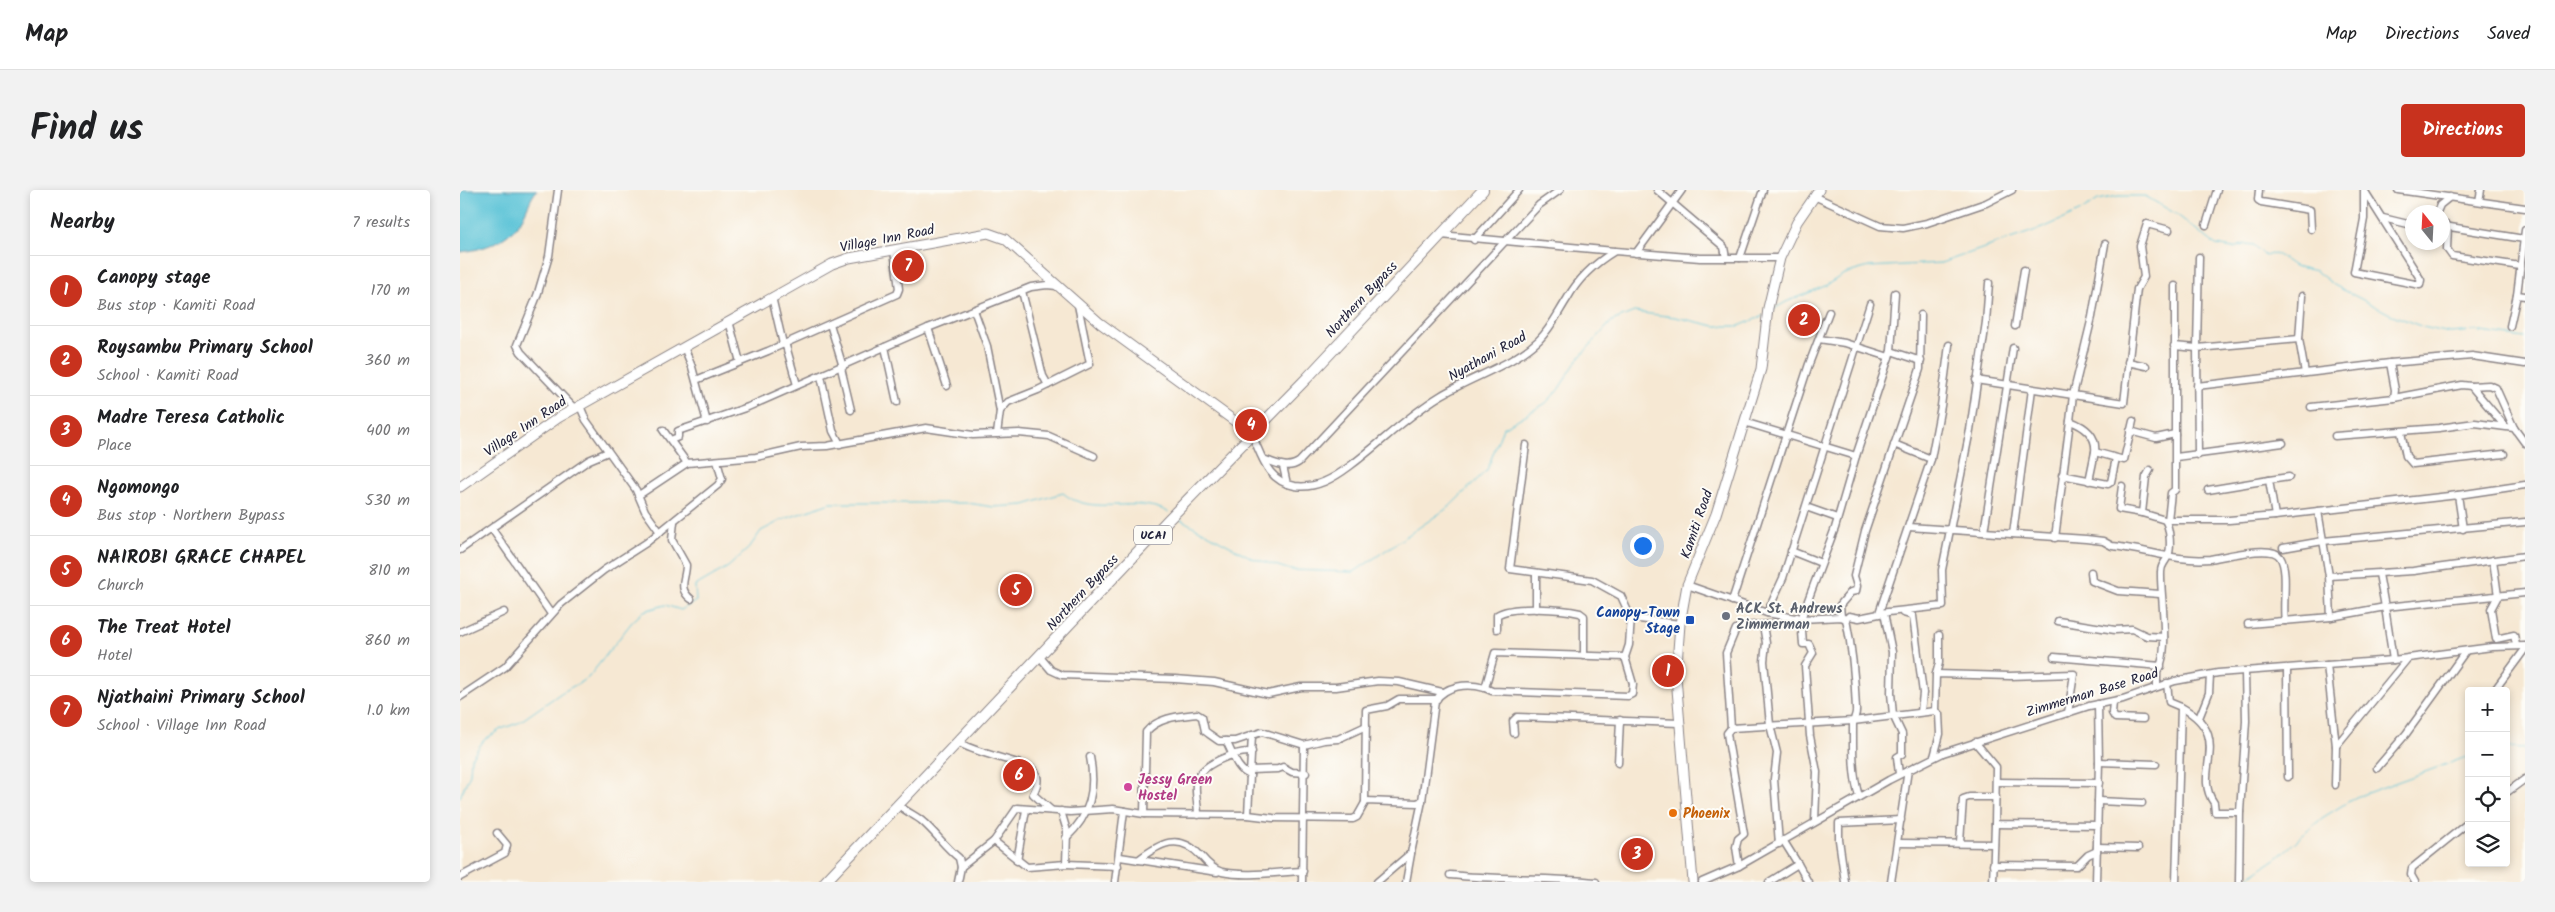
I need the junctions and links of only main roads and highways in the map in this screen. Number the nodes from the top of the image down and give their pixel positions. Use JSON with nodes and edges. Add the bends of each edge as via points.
{"nodes":[{"id":1,"x":1483,"y":190,"type":"edge"},
{"id":2,"x":825,"y":882,"type":"edge"}],
"edges":[{"from":1,"to":2,"type":"main road","name":"Northern Bypass","number":"UCA1"}]}
